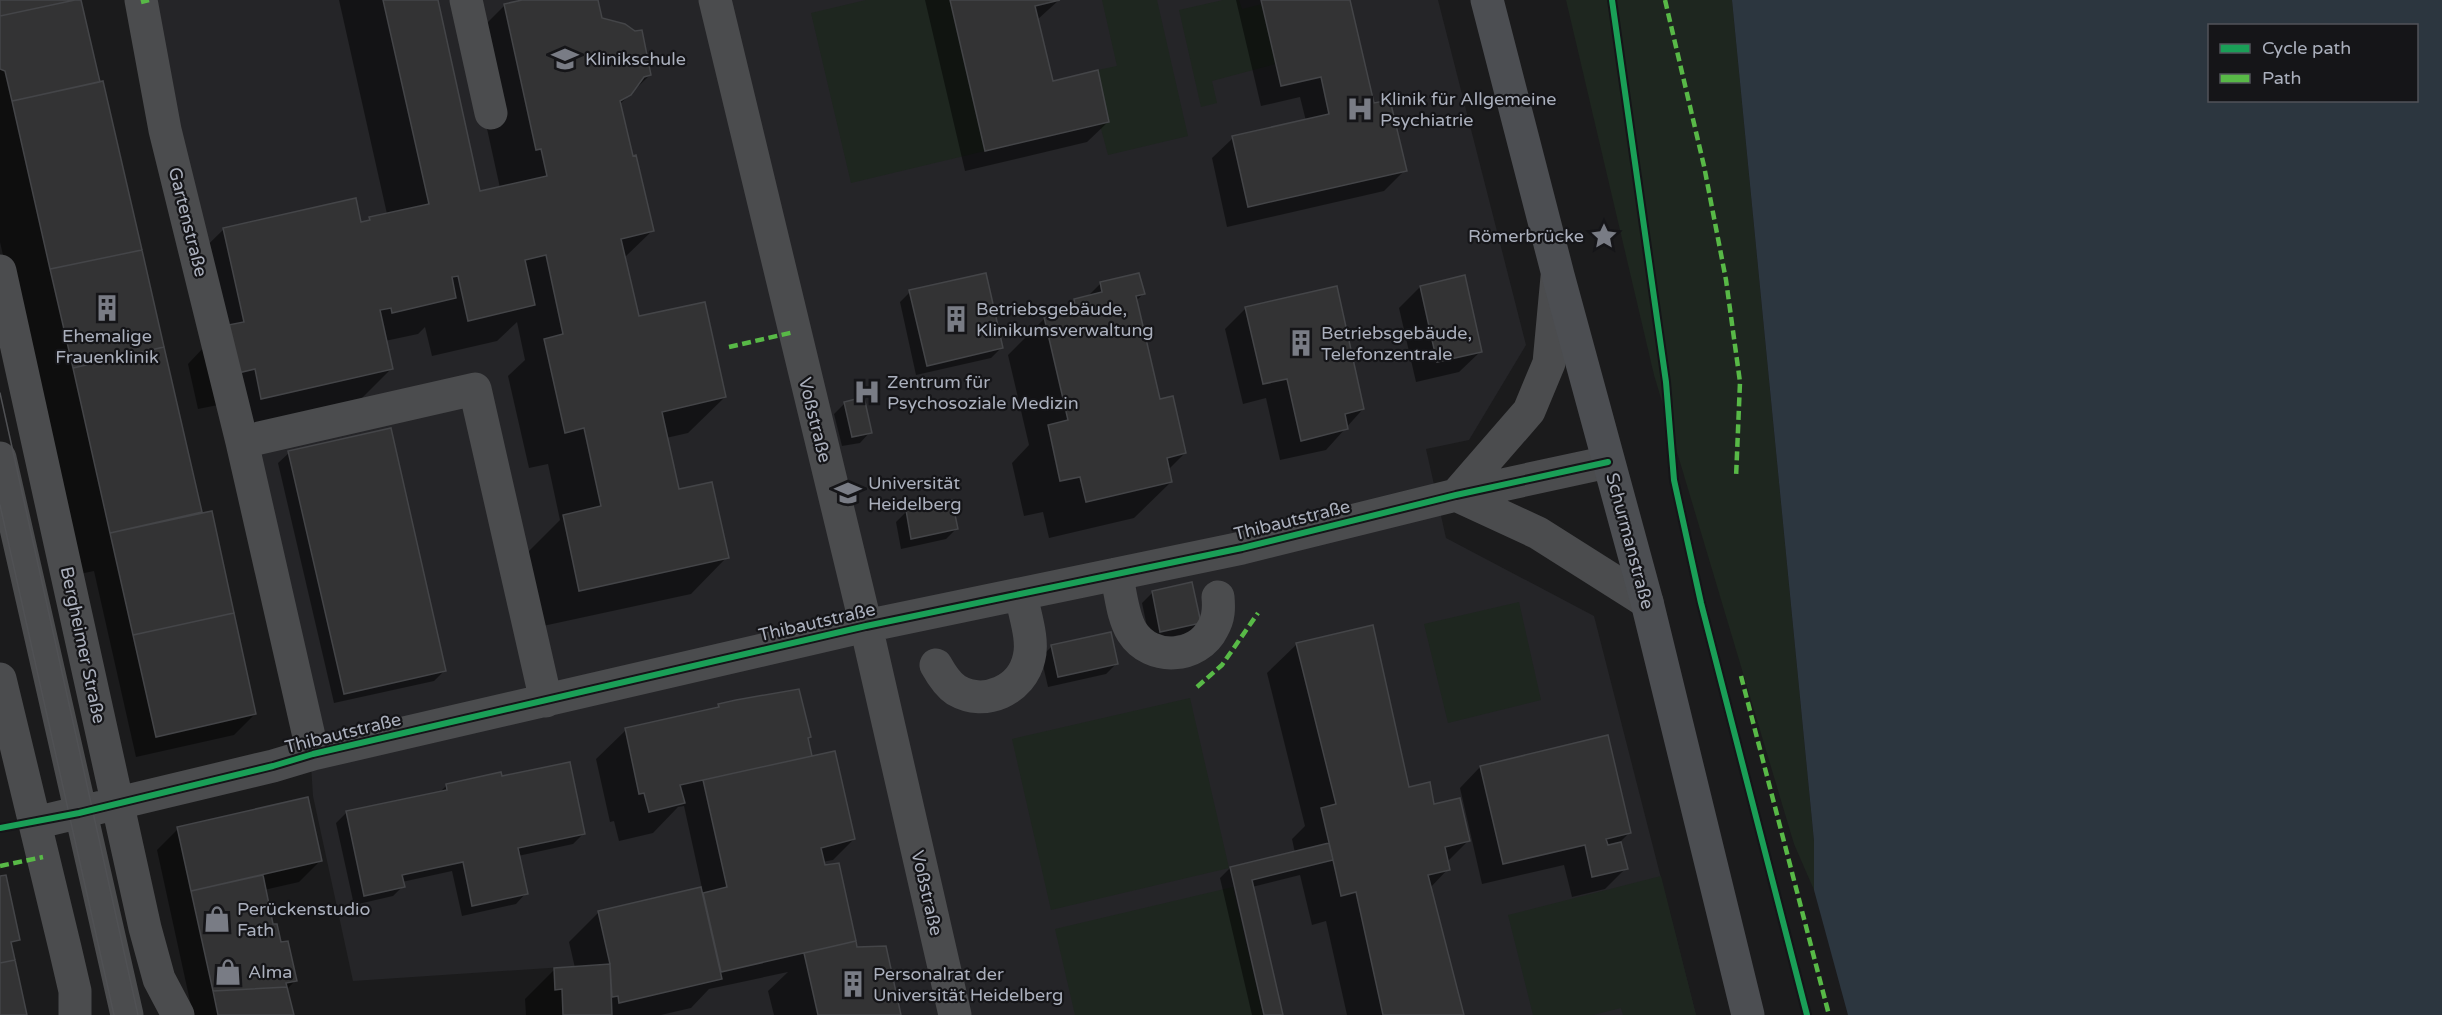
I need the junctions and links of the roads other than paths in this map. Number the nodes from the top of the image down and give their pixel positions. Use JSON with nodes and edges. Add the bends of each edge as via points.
{"nodes":[{"id":1,"x":141,"y":0,"type":"edge"},
{"id":2,"x":466,"y":0,"type":"edge"},
{"id":3,"x":715,"y":0,"type":"edge"},
{"id":4,"x":1487,"y":0,"type":"edge"},
{"id":5,"x":491,"y":113,"type":"dead end"},
{"id":6,"x":0,"y":271,"type":"edge"},
{"id":7,"x":1558,"y":275,"type":"junction"},
{"id":8,"x":242,"y":442,"type":"junction"},
{"id":9,"x":0,"y":458,"type":"edge"},
{"id":10,"x":1608,"y":462,"type":"junction"},
{"id":11,"x":1456,"y":495,"type":"junction"},
{"id":12,"x":1116,"y":574,"type":"junction"},
{"id":13,"x":1021,"y":594,"type":"junction"},
{"id":14,"x":1218,"y":597,"type":"dead end"},
{"id":15,"x":1647,"y":602,"type":"junction"},
{"id":16,"x":866,"y":626,"type":"junction"},
{"id":17,"x":936,"y":665,"type":"dead end"},
{"id":18,"x":0,"y":679,"type":"edge"},
{"id":19,"x":546,"y":701,"type":"junction"},
{"id":20,"x":313,"y":754,"type":"junction"},
{"id":21,"x":118,"y":804,"type":"junction"},
{"id":22,"x":79,"y":813,"type":"junction"},
{"id":23,"x":35,"y":823,"type":"junction"},
{"id":24,"x":75,"y":1015,"type":"edge"},
{"id":25,"x":127,"y":1015,"type":"edge"},
{"id":26,"x":178,"y":1015,"type":"edge"},
{"id":27,"x":955,"y":1015,"type":"edge"},
{"id":28,"x":1748,"y":1015,"type":"edge"}],
"edges":[{"from":1,"to":8,"type":"street","name":"Gartenstraße","via":[[165,130]]},
{"from":2,"to":5,"type":"street"},
{"from":3,"to":16,"type":"street","name":"Voßstraße"},
{"from":4,"to":7,"type":"main road","name":"Schurmanstraße"},
{"from":6,"to":21,"type":"street","name":"Bergheimer Straße"},
{"from":7,"to":10,"type":"main road","name":"Schurmanstraße"},
{"from":7,"to":11,"type":"street","via":[[1549,363],[1529,411]]},
{"from":8,"to":19,"type":"street","via":[[475,389]]},
{"from":8,"to":20,"type":"street","name":"Gartenstraße"},
{"from":9,"to":22,"type":"street"},
{"from":10,"to":11,"type":"street","name":"Thibautstraße"},
{"from":10,"to":15,"type":"main road","name":"Schurmanstraße"},
{"from":11,"to":12,"type":"street","name":"Thibautstraße","via":[[1242,548]]},
{"from":11,"to":15,"type":"street","via":[[1538,533]]},
{"from":12,"to":13,"type":"street","name":"Thibautstraße"},
{"from":12,"to":14,"type":"street","via":[[1133,633],[1144,645],[1159,652],[1175,654],[1204,641],[1219,613]]},
{"from":13,"to":16,"type":"street","name":"Thibautstraße"},
{"from":13,"to":17,"type":"street","via":[[1030,656],[1015,684],[1002,693],[971,696],[956,690]]},
{"from":15,"to":28,"type":"main road","name":"Schurmanstraße"},
{"from":16,"to":19,"type":"street","name":"Thibautstraße"},
{"from":16,"to":27,"type":"street","name":"Voßstraße"},
{"from":18,"to":23,"type":"street"},
{"from":19,"to":20,"type":"street","name":"Thibautstraße"},
{"from":20,"to":21,"type":"street","name":"Thibautstraße"},
{"from":21,"to":22,"type":"street","name":"Thibautstraße"},
{"from":21,"to":26,"type":"street","name":"Bergheimer Straße","via":[[159,979]]},
{"from":22,"to":23,"type":"street","name":"Thibautstraße"},
{"from":22,"to":25,"type":"street"},
{"from":23,"to":24,"type":"street","via":[[72,980]]}]}
